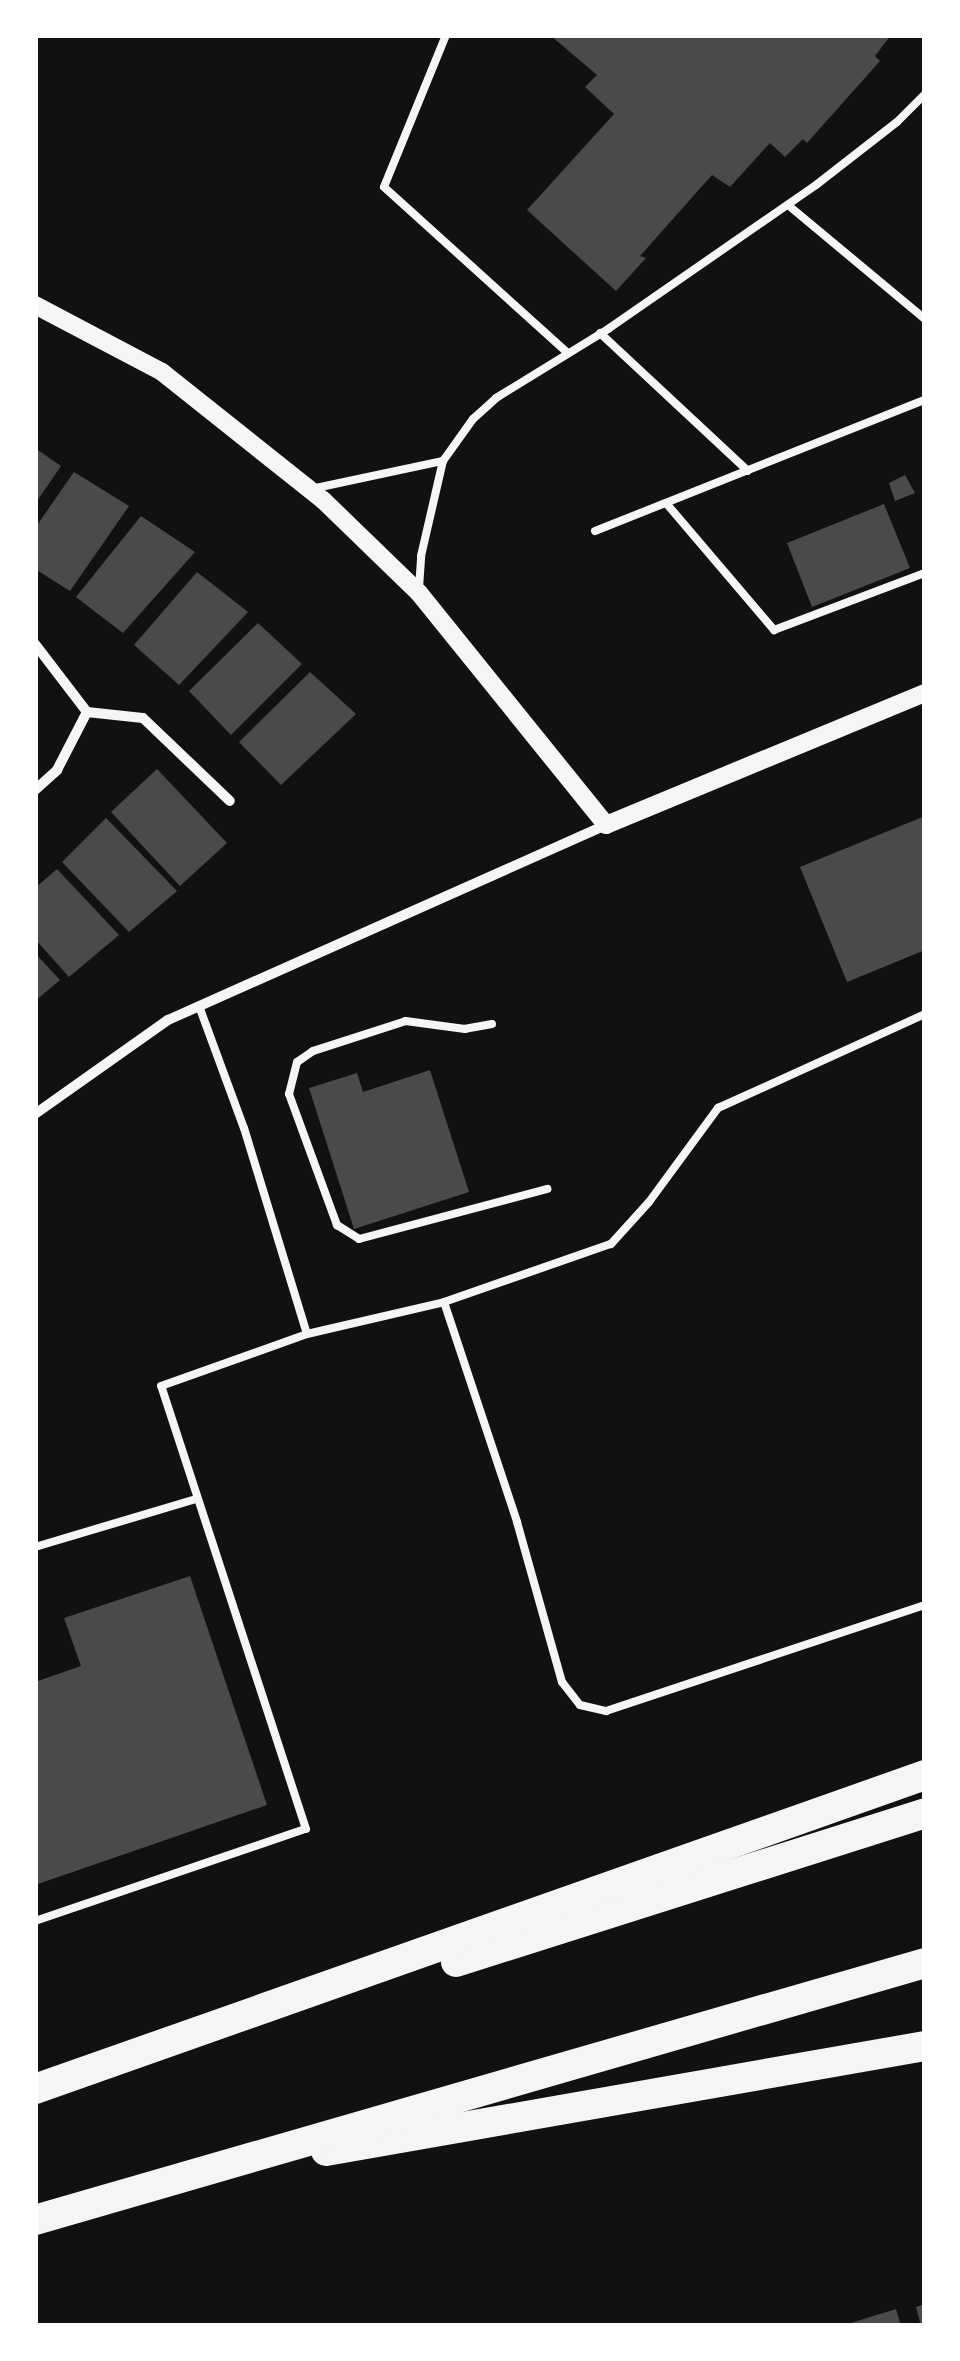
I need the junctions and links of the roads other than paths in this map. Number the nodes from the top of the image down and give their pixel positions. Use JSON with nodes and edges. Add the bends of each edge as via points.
{"nodes":[{"id":1,"x":446,"y":35,"type":"edge"},
{"id":2,"x":925,"y":94,"type":"edge"},
{"id":3,"x":788,"y":206,"type":"junction"},
{"id":4,"x":35,"y":305,"type":"edge"},
{"id":5,"x":925,"y":319,"type":"edge"},
{"id":6,"x":600,"y":333,"type":"junction"},
{"id":7,"x":568,"y":353,"type":"junction"},
{"id":8,"x":925,"y":400,"type":"edge"},
{"id":9,"x":444,"y":461,"type":"junction"},
{"id":10,"x":748,"y":471,"type":"junction"},
{"id":11,"x":310,"y":489,"type":"junction"},
{"id":12,"x":666,"y":502,"type":"junction"},
{"id":13,"x":595,"y":531,"type":"dead end"},
{"id":14,"x":925,"y":573,"type":"edge"},
{"id":15,"x":419,"y":593,"type":"junction"},
{"id":16,"x":35,"y":644,"type":"edge"},
{"id":17,"x":925,"y":693,"type":"edge"},
{"id":18,"x":87,"y":712,"type":"junction"},
{"id":19,"x":35,"y":790,"type":"edge"},
{"id":20,"x":230,"y":800,"type":"dead end"},
{"id":21,"x":606,"y":825,"type":"junction"},
{"id":22,"x":199,"y":1006,"type":"junction"},
{"id":23,"x":925,"y":1014,"type":"edge"},
{"id":24,"x":492,"y":1024,"type":"dead end"},
{"id":25,"x":35,"y":1114,"type":"edge"},
{"id":26,"x":547,"y":1188,"type":"dead end"},
{"id":27,"x":444,"y":1302,"type":"junction"},
{"id":28,"x":307,"y":1334,"type":"junction"},
{"id":29,"x":196,"y":1499,"type":"junction"},
{"id":30,"x":35,"y":1547,"type":"edge"},
{"id":31,"x":925,"y":1605,"type":"edge"},
{"id":32,"x":925,"y":1775,"type":"edge"},
{"id":33,"x":925,"y":1812,"type":"edge"},
{"id":34,"x":35,"y":1920,"type":"edge"},
{"id":35,"x":925,"y":1963,"type":"edge"},
{"id":36,"x":925,"y":2046,"type":"edge"},
{"id":37,"x":35,"y":2092,"type":"edge"},
{"id":38,"x":160,"y":2180,"type":"junction"},
{"id":39,"x":35,"y":2220,"type":"edge"}],
"edges":[{"from":1,"to":7,"type":"lane","via":[[384,187]]},
{"from":2,"to":3,"type":"lane"},
{"from":3,"to":5,"type":"lane"},
{"from":3,"to":6,"type":"lane"},
{"from":4,"to":11,"type":"street","via":[[162,372]]},
{"from":6,"to":7,"type":"lane"},
{"from":6,"to":10,"type":"lane"},
{"from":7,"to":9,"type":"lane","via":[[496,398]]},
{"from":8,"to":10,"type":"lane"},
{"from":9,"to":11,"type":"lane"},
{"from":9,"to":15,"type":"lane"},
{"from":10,"to":12,"type":"lane"},
{"from":11,"to":15,"type":"street"},
{"from":12,"to":13,"type":"lane"},
{"from":12,"to":14,"type":"lane","via":[[774,630]]},
{"from":15,"to":21,"type":"street"},
{"from":16,"to":18,"type":"street"},
{"from":17,"to":21,"type":"street"},
{"from":18,"to":19,"type":"street","via":[[57,770]]},
{"from":18,"to":20,"type":"street","via":[[142,718]]},
{"from":21,"to":22,"type":"street"},
{"from":22,"to":25,"type":"street","via":[[168,1020]]},
{"from":22,"to":28,"type":"lane"},
{"from":23,"to":27,"type":"lane","via":[[718,1108],[611,1244]]},
{"from":24,"to":26,"type":"lane","via":[[466,1029],[406,1021],[313,1051],[297,1062],[289,1094],[337,1225],[359,1240]]},
{"from":27,"to":28,"type":"lane"},
{"from":27,"to":31,"type":"lane","via":[[518,1522],[562,1682],[580,1705],[606,1711]]},
{"from":28,"to":29,"type":"lane","via":[[162,1386]]},
{"from":29,"to":30,"type":"lane"},
{"from":29,"to":34,"type":"lane","via":[[306,1830]]},
{"from":32,"to":37,"type":"highway"},
{"from":33,"to":37,"type":"highway"},
{"from":35,"to":38,"type":"highway"},
{"from":36,"to":38,"type":"highway"},
{"from":38,"to":39,"type":"highway"}]}
